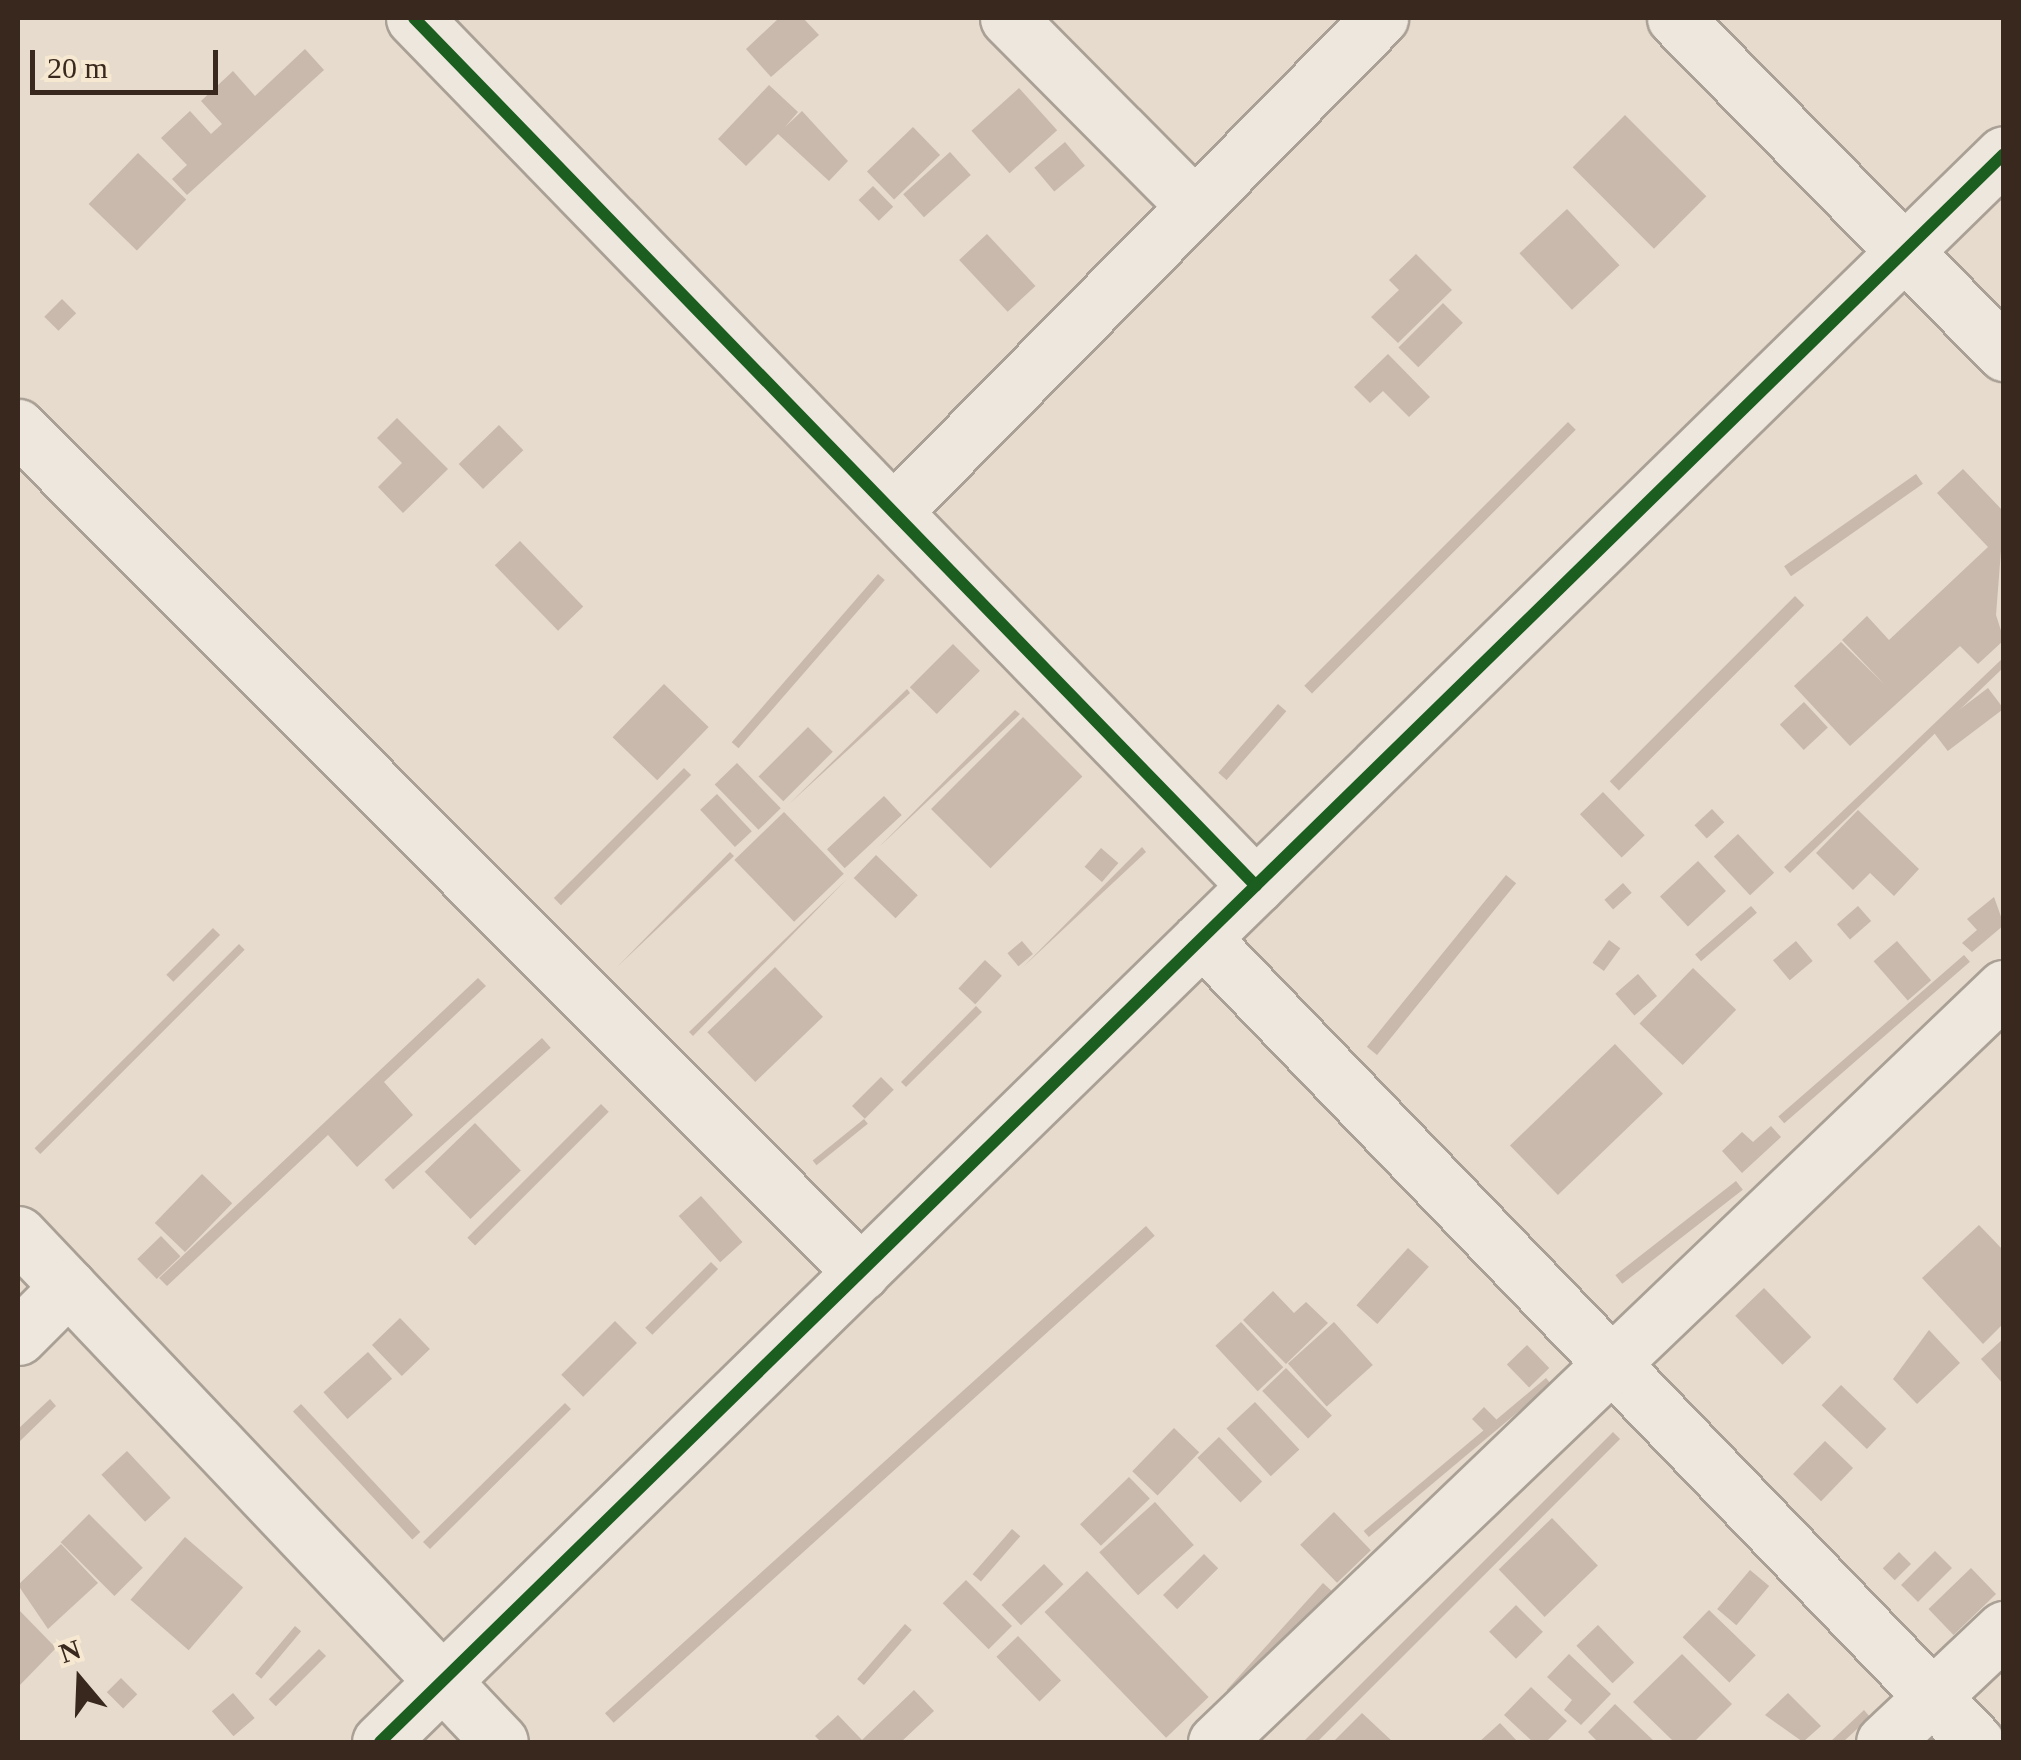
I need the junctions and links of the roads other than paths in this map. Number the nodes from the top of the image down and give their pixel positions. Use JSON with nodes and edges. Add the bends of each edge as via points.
{"nodes":[{"id":1,"x":414,"y":18,"type":"edge"},
{"id":2,"x":1008,"y":18,"type":"edge"},
{"id":3,"x":1380,"y":18,"type":"edge"},
{"id":4,"x":1675,"y":18,"type":"edge"},
{"id":5,"x":2004,"y":154,"type":"edge"},
{"id":6,"x":1190,"y":201,"type":"junction"},
{"id":7,"x":1904,"y":251,"type":"junction"},
{"id":8,"x":2004,"y":353,"type":"edge"},
{"id":9,"x":18,"y":427,"type":"edge"},
{"id":10,"x":893,"y":512,"type":"junction"},
{"id":11,"x":1256,"y":886,"type":"junction"},
{"id":12,"x":1202,"y":938,"type":"junction"},
{"id":13,"x":2004,"y":988,"type":"edge"},
{"id":14,"x":18,"y":1234,"type":"edge"},
{"id":15,"x":860,"y":1272,"type":"junction"},
{"id":16,"x":68,"y":1287,"type":"junction"},
{"id":17,"x":18,"y":1337,"type":"edge"},
{"id":18,"x":1615,"y":1362,"type":"junction"},
{"id":19,"x":2004,"y":1629,"type":"edge"},
{"id":20,"x":442,"y":1682,"type":"junction"},
{"id":21,"x":1931,"y":1697,"type":"junction"},
{"id":22,"x":380,"y":1742,"type":"edge"},
{"id":23,"x":500,"y":1742,"type":"edge"},
{"id":24,"x":1216,"y":1742,"type":"edge"},
{"id":25,"x":1884,"y":1742,"type":"edge"},
{"id":26,"x":1976,"y":1742,"type":"edge"}],
"edges":[{"from":1,"to":10,"type":"street"},
{"from":2,"to":6,"type":"street"},
{"from":3,"to":6,"type":"street"},
{"from":4,"to":7,"type":"street"},
{"from":5,"to":7,"type":"street"},
{"from":6,"to":10,"type":"street"},
{"from":7,"to":8,"type":"street"},
{"from":7,"to":11,"type":"street"},
{"from":9,"to":15,"type":"street"},
{"from":10,"to":11,"type":"street"},
{"from":11,"to":12,"type":"street"},
{"from":12,"to":15,"type":"street"},
{"from":12,"to":18,"type":"street"},
{"from":13,"to":18,"type":"street"},
{"from":14,"to":16,"type":"street"},
{"from":15,"to":20,"type":"street"},
{"from":16,"to":17,"type":"street"},
{"from":16,"to":20,"type":"street"},
{"from":18,"to":21,"type":"street"},
{"from":18,"to":24,"type":"street"},
{"from":19,"to":21,"type":"street"},
{"from":20,"to":22,"type":"street"},
{"from":20,"to":23,"type":"street"},
{"from":21,"to":25,"type":"street"},
{"from":21,"to":26,"type":"street"}]}
